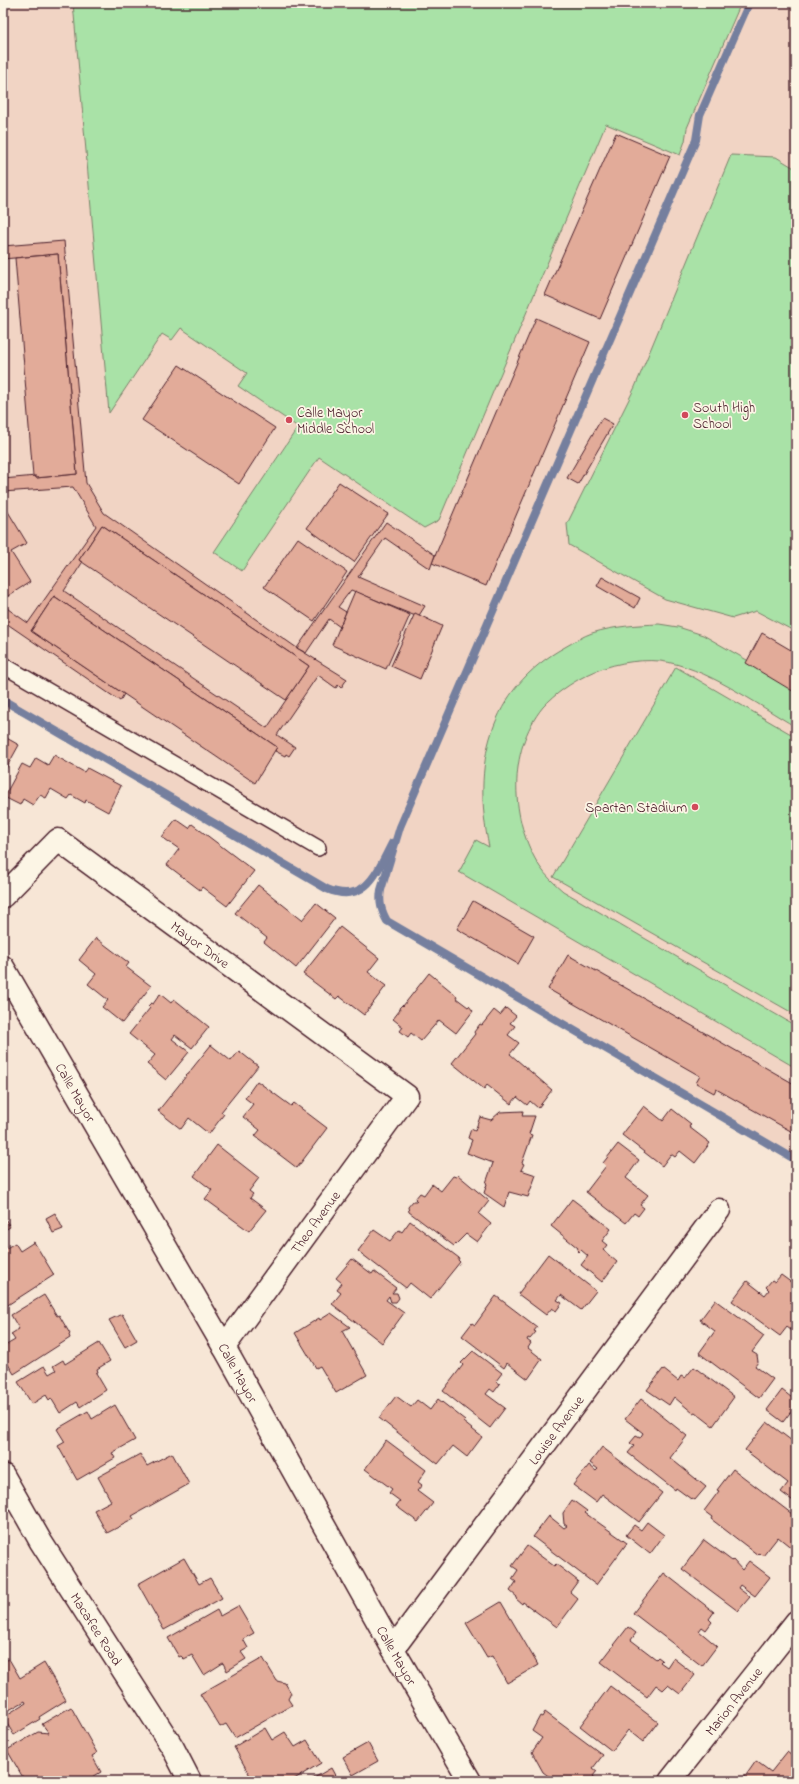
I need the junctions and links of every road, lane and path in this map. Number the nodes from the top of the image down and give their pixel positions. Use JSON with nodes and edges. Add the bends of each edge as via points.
{"nodes":[{"id":1,"x":3,"y":665,"type":"edge"},
{"id":2,"x":318,"y":848,"type":"dead end"},
{"id":3,"x":3,"y":896,"type":"edge"},
{"id":4,"x":3,"y":967,"type":"edge"},
{"id":5,"x":407,"y":1096,"type":"joint"},
{"id":6,"x":719,"y":1210,"type":"dead end"},
{"id":7,"x":224,"y":1348,"type":"junction"},
{"id":8,"x":3,"y":1475,"type":"edge"},
{"id":9,"x":796,"y":1622,"type":"edge"},
{"id":10,"x":393,"y":1649,"type":"junction"},
{"id":11,"x":190,"y":1781,"type":"edge"},
{"id":12,"x":470,"y":1781,"type":"edge"},
{"id":13,"x":670,"y":1781,"type":"edge"}],
"edges":[{"from":1,"to":2,"type":"lane"},
{"from":3,"to":5,"type":"street","name":"Mayor Drive","via":[[58,840]]},
{"from":4,"to":7,"type":"street","name":"Calle Mayor"},
{"from":5,"to":7,"type":"street","name":"Theo Avenue"},
{"from":6,"to":10,"type":"street","name":"Louise Avenue"},
{"from":7,"to":10,"type":"street","name":"Calle Mayor"},
{"from":8,"to":11,"type":"street","name":"Macafee Road","via":[[41,1542],[173,1748]]},
{"from":9,"to":13,"type":"street","name":"Marion Avenue"},
{"from":10,"to":12,"type":"street","name":"Calle Mayor"}]}
